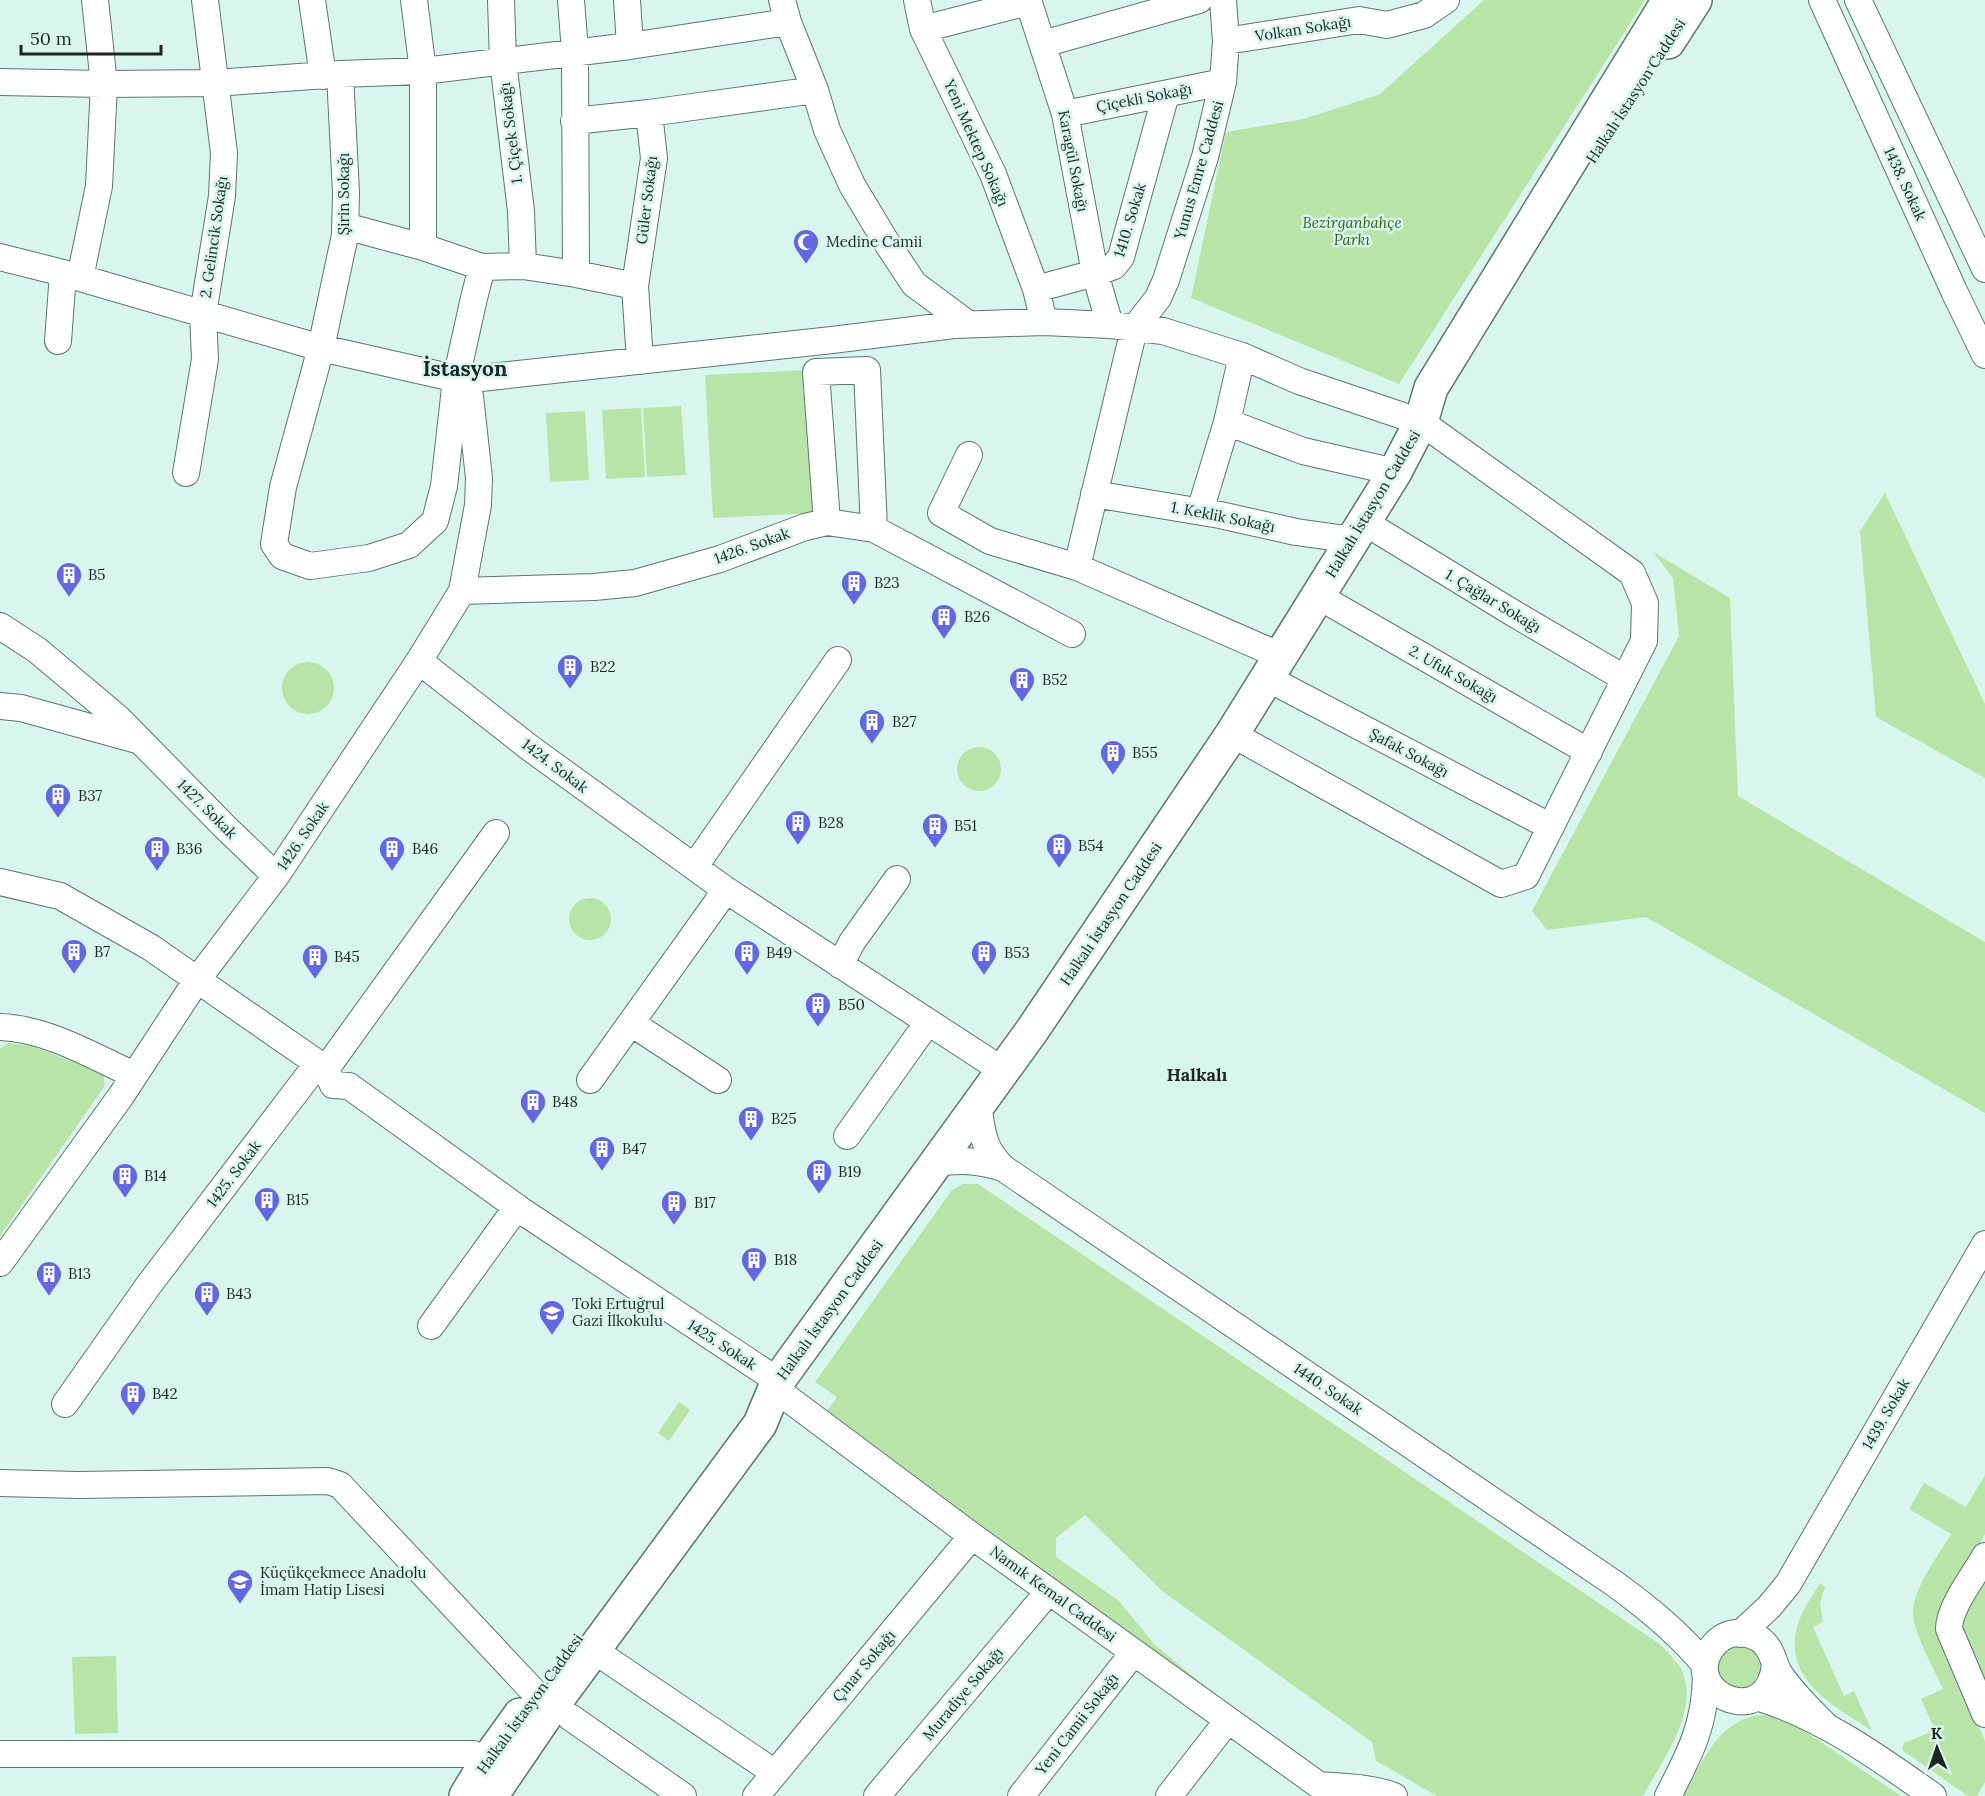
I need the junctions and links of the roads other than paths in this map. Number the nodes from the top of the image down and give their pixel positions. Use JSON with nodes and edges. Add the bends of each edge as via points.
{"nodes":[{"id":1,"x":95,"y":0,"type":"edge"},
{"id":2,"x":205,"y":0,"type":"edge"},
{"id":3,"x":312,"y":0,"type":"edge"},
{"id":4,"x":414,"y":0,"type":"edge"},
{"id":5,"x":501,"y":0,"type":"edge"},
{"id":6,"x":571,"y":0,"type":"edge"},
{"id":7,"x":627,"y":0,"type":"edge"},
{"id":8,"x":917,"y":0,"type":"edge"},
{"id":9,"x":1198,"y":0,"type":"edge"},
{"id":10,"x":1223,"y":0,"type":"edge"},
{"id":11,"x":1446,"y":0,"type":"edge"},
{"id":12,"x":1669,"y":0,"type":"edge"},
{"id":13,"x":1695,"y":0,"type":"edge"},
{"id":14,"x":1858,"y":0,"type":"edge"},
{"id":15,"x":1028,"y":1,"type":"edge"},
{"id":16,"x":1821,"y":4,"type":"edge"},
{"id":17,"x":1358,"y":10,"type":"edge"},
{"id":18,"x":785,"y":11,"type":"edge"},
{"id":19,"x":923,"y":29,"type":"junction"},
{"id":20,"x":1226,"y":41,"type":"junction"},
{"id":21,"x":1043,"y":44,"type":"junction"},
{"id":22,"x":630,"y":46,"type":"junction"},
{"id":23,"x":575,"y":52,"type":"junction"},
{"id":24,"x":502,"y":61,"type":"junction"},
{"id":25,"x":423,"y":71,"type":"junction"},
{"id":26,"x":331,"y":75,"type":"junction"},
{"id":27,"x":0,"y":82,"type":"edge"},
{"id":28,"x":1223,"y":82,"type":"junction"},
{"id":29,"x":215,"y":83,"type":"junction"},
{"id":30,"x":104,"y":84,"type":"junction"},
{"id":31,"x":815,"y":90,"type":"junction"},
{"id":32,"x":1166,"y":94,"type":"junction"},
{"id":33,"x":649,"y":114,"type":"junction"},
{"id":34,"x":1065,"y":114,"type":"junction"},
{"id":35,"x":574,"y":121,"type":"junction"},
{"id":36,"x":345,"y":226,"type":"junction"},
{"id":37,"x":423,"y":247,"type":"junction"},
{"id":38,"x":0,"y":257,"type":"edge"},
{"id":39,"x":523,"y":266,"type":"junction"},
{"id":40,"x":482,"y":267,"type":"junction"},
{"id":41,"x":1985,"y":269,"type":"edge"},
{"id":42,"x":1095,"y":273,"type":"junction"},
{"id":43,"x":576,"y":274,"type":"junction"},
{"id":44,"x":71,"y":276,"type":"junction"},
{"id":45,"x":635,"y":286,"type":"junction"},
{"id":46,"x":1036,"y":289,"type":"junction"},
{"id":47,"x":203,"y":314,"type":"junction"},
{"id":48,"x":1044,"y":322,"type":"junction"},
{"id":49,"x":968,"y":324,"type":"junction"},
{"id":50,"x":1122,"y":327,"type":"junction"},
{"id":51,"x":58,"y":341,"type":"dead end"},
{"id":52,"x":321,"y":348,"type":"junction"},
{"id":53,"x":1985,"y":355,"type":"edge"},
{"id":54,"x":1242,"y":356,"type":"junction"},
{"id":55,"x":640,"y":361,"type":"junction"},
{"id":56,"x":463,"y":387,"type":"junction"},
{"id":57,"x":1227,"y":422,"type":"junction"},
{"id":58,"x":1421,"y":422,"type":"junction"},
{"id":59,"x":969,"y":455,"type":"dead end"},
{"id":60,"x":1395,"y":471,"type":"junction"},
{"id":61,"x":186,"y":473,"type":"dead end"},
{"id":62,"x":1094,"y":494,"type":"junction"},
{"id":63,"x":1200,"y":511,"type":"junction"},
{"id":64,"x":827,"y":522,"type":"junction"},
{"id":65,"x":874,"y":529,"type":"junction"},
{"id":66,"x":1358,"y":531,"type":"junction"},
{"id":67,"x":1077,"y":567,"type":"junction"},
{"id":68,"x":462,"y":591,"type":"junction"},
{"id":69,"x":1318,"y":596,"type":"junction"},
{"id":70,"x":0,"y":626,"type":"edge"},
{"id":71,"x":1072,"y":634,"type":"dead end"},
{"id":72,"x":838,"y":660,"type":"dead end"},
{"id":73,"x":419,"y":661,"type":"junction"},
{"id":74,"x":1274,"y":667,"type":"junction"},
{"id":75,"x":1624,"y":678,"type":"junction"},
{"id":76,"x":0,"y":706,"type":"edge"},
{"id":77,"x":1232,"y":734,"type":"junction"},
{"id":78,"x":140,"y":741,"type":"junction"},
{"id":79,"x":1588,"y":752,"type":"junction"},
{"id":80,"x":1551,"y":827,"type":"junction"},
{"id":81,"x":496,"y":833,"type":"dead end"},
{"id":82,"x":695,"y":866,"type":"junction"},
{"id":83,"x":276,"y":876,"type":"junction"},
{"id":84,"x":897,"y":879,"type":"dead end"},
{"id":85,"x":0,"y":882,"type":"edge"},
{"id":86,"x":726,"y":890,"type":"junction"},
{"id":87,"x":840,"y":965,"type":"junction"},
{"id":88,"x":197,"y":980,"type":"junction"},
{"id":89,"x":928,"y":1022,"type":"junction"},
{"id":90,"x":631,"y":1023,"type":"junction"},
{"id":91,"x":0,"y":1027,"type":"edge"},
{"id":92,"x":322,"y":1066,"type":"junction"},
{"id":93,"x":1002,"y":1070,"type":"junction"},
{"id":94,"x":134,"y":1075,"type":"junction"},
{"id":95,"x":590,"y":1080,"type":"dead end"},
{"id":96,"x":718,"y":1080,"type":"dead end"},
{"id":97,"x":978,"y":1105,"type":"junction"},
{"id":98,"x":847,"y":1136,"type":"dead end"},
{"id":99,"x":936,"y":1163,"type":"junction"},
{"id":100,"x":1004,"y":1168,"type":"junction"},
{"id":101,"x":517,"y":1207,"type":"junction"},
{"id":102,"x":1985,"y":1244,"type":"edge"},
{"id":103,"x":0,"y":1263,"type":"edge"},
{"id":104,"x":431,"y":1326,"type":"dead end"},
{"id":105,"x":776,"y":1385,"type":"junction"},
{"id":106,"x":65,"y":1404,"type":"dead end"},
{"id":107,"x":0,"y":1483,"type":"edge"},
{"id":108,"x":972,"y":1536,"type":"junction"},
{"id":109,"x":1985,"y":1556,"type":"edge"},
{"id":110,"x":1788,"y":1584,"type":"junction"},
{"id":111,"x":1049,"y":1591,"type":"junction"},
{"id":112,"x":1651,"y":1610,"type":"junction"},
{"id":113,"x":1733,"y":1634,"type":"junction"},
{"id":114,"x":595,"y":1650,"type":"junction"},
{"id":115,"x":1134,"y":1652,"type":"junction"},
{"id":116,"x":1773,"y":1659,"type":"junction"},
{"id":117,"x":1706,"y":1671,"type":"junction"},
{"id":118,"x":1753,"y":1699,"type":"junction"},
{"id":119,"x":553,"y":1705,"type":"junction"},
{"id":120,"x":1985,"y":1714,"type":"edge"},
{"id":121,"x":1228,"y":1720,"type":"junction"},
{"id":122,"x":1825,"y":1725,"type":"junction"},
{"id":123,"x":1691,"y":1749,"type":"junction"},
{"id":124,"x":0,"y":1754,"type":"edge"},
{"id":125,"x":487,"y":1761,"type":"junction"},
{"id":126,"x":775,"y":1773,"type":"junction"},
{"id":127,"x":1318,"y":1790,"type":"edge"},
{"id":128,"x":466,"y":1796,"type":"edge"},
{"id":129,"x":491,"y":1796,"type":"edge"},
{"id":130,"x":683,"y":1796,"type":"edge"},
{"id":131,"x":756,"y":1796,"type":"edge"},
{"id":132,"x":877,"y":1796,"type":"edge"},
{"id":133,"x":1021,"y":1796,"type":"edge"},
{"id":134,"x":1169,"y":1796,"type":"edge"},
{"id":135,"x":1394,"y":1796,"type":"edge"},
{"id":136,"x":1668,"y":1796,"type":"edge"},
{"id":137,"x":1933,"y":1796,"type":"edge"}],
"edges":[{"from":1,"to":30,"type":"street"},
{"from":2,"to":29,"type":"street","name":"2. Gelincik Sokağı"},
{"from":3,"to":26,"type":"street","name":"Şirin Sokağı"},
{"from":4,"to":25,"type":"street"},
{"from":5,"to":24,"type":"street","name":"1. Çiçek Sokağı"},
{"from":6,"to":23,"type":"street"},
{"from":7,"to":22,"type":"street"},
{"from":8,"to":19,"type":"street","name":"Yeni Mektep Sokağı"},
{"from":9,"to":21,"type":"street"},
{"from":10,"to":20,"type":"street","name":"Yunus Emre Caddesi"},
{"from":11,"to":17,"type":"street","name":"Volkan Sokağı","via":[[1424,15],[1387,25]]},
{"from":12,"to":58,"type":"main road","name":"Halkalı İstasyon Caddesi","via":[[1431,388]]},
{"from":13,"to":58,"type":"main road","name":"Halkalı İstasyon Caddesi","via":[[1591,162],[1452,399]]},
{"from":14,"to":41,"type":"street"},
{"from":15,"to":19,"type":"street"},
{"from":15,"to":21,"type":"street","name":"Karagül Sokağı"},
{"from":16,"to":53,"type":"street","name":"1438. Sokak"},
{"from":17,"to":20,"type":"street","name":"Volkan Sokağı"},
{"from":18,"to":22,"type":"street"},
{"from":18,"to":31,"type":"street"},
{"from":19,"to":46,"type":"street","name":"Yeni Mektep Sokağı","via":[[993,174]]},
{"from":20,"to":28,"type":"street","name":"Yunus Emre Caddesi"},
{"from":21,"to":34,"type":"street","name":"Karagül Sokağı"},
{"from":22,"to":23,"type":"street"},
{"from":23,"to":24,"type":"street"},
{"from":23,"to":35,"type":"street"},
{"from":24,"to":25,"type":"street"},
{"from":24,"to":39,"type":"street","name":"1. Çiçek Sokağı","via":[[521,211]]},
{"from":25,"to":26,"type":"street"},
{"from":25,"to":37,"type":"street"},
{"from":26,"to":29,"type":"street"},
{"from":26,"to":36,"type":"street","name":"Şirin Sokağı","via":[[346,193]]},
{"from":27,"to":30,"type":"street"},
{"from":28,"to":32,"type":"street","name":"Çiçekli Sokağı"},
{"from":28,"to":50,"type":"street","name":"Yunus Emre Caddesi","via":[[1166,280],[1158,298]]},
{"from":29,"to":30,"type":"street"},
{"from":29,"to":47,"type":"street","name":"2. Gelincik Sokağı","via":[[224,153],[222,196]]},
{"from":30,"to":44,"type":"street","via":[[99,186]]},
{"from":31,"to":33,"type":"street"},
{"from":31,"to":49,"type":"street","via":[[827,130],[852,184],[891,249],[914,284]]},
{"from":32,"to":34,"type":"street","name":"Çiçekli Sokağı"},
{"from":32,"to":42,"type":"street","name":"1410. Sokak","via":[[1121,257],[1114,266]]},
{"from":33,"to":35,"type":"street"},
{"from":33,"to":45,"type":"street","name":"Güler Sokağı","via":[[654,158]]},
{"from":34,"to":42,"type":"street","name":"Karagül Sokağı"},
{"from":35,"to":43,"type":"street"},
{"from":36,"to":37,"type":"street"},
{"from":36,"to":52,"type":"street","name":"Şirin Sokağı"},
{"from":37,"to":40,"type":"street"},
{"from":38,"to":44,"type":"street"},
{"from":39,"to":40,"type":"street"},
{"from":39,"to":43,"type":"street"},
{"from":40,"to":56,"type":"street","via":[[474,298]]},
{"from":42,"to":46,"type":"street","name":"1410. Sokak"},
{"from":42,"to":50,"type":"street","name":"Karagül Sokağı"},
{"from":43,"to":45,"type":"street"},
{"from":44,"to":47,"type":"street"},
{"from":44,"to":51,"type":"street"},
{"from":45,"to":55,"type":"street","name":"Güler Sokağı"},
{"from":46,"to":48,"type":"street","name":"Yeni Mektep Sokağı"},
{"from":47,"to":52,"type":"street"},
{"from":47,"to":61,"type":"street","name":"2. Gelincik Sokağı","via":[[205,359]]},
{"from":48,"to":49,"type":"street"},
{"from":48,"to":50,"type":"street"},
{"from":49,"to":55,"type":"street"},
{"from":50,"to":54,"type":"street","via":[[1164,331]]},
{"from":50,"to":62,"type":"street"},
{"from":52,"to":56,"type":"street"},
{"from":52,"to":56,"type":"street","name":"Şirin Sokağı","via":[[283,487],[274,544],[282,556],[310,566],[369,558],[409,545],[435,521]]},
{"from":54,"to":57,"type":"street"},
{"from":54,"to":58,"type":"street","via":[[1299,381]]},
{"from":55,"to":56,"type":"street"},
{"from":56,"to":68,"type":"street","name":"1426. Sokak","via":[[479,478],[478,505]]},
{"from":57,"to":60,"type":"street","via":[[1304,451]]},
{"from":57,"to":63,"type":"street"},
{"from":58,"to":60,"type":"main road","name":"Halkalı İstasyon Caddesi"},
{"from":58,"to":75,"type":"street","via":[[1632,573],[1645,603],[1644,641]]},
{"from":59,"to":67,"type":"street","name":"Şafak Sokağı","via":[[941,513],[990,541]]},
{"from":60,"to":66,"type":"main road","name":"Halkalı İstasyon Caddesi"},
{"from":62,"to":63,"type":"street","name":"1. Keklik Sokağı"},
{"from":62,"to":67,"type":"street"},
{"from":63,"to":66,"type":"street","name":"1. Keklik Sokağı","via":[[1296,532]]},
{"from":64,"to":65,"type":"street","name":"1426. Sokak"},
{"from":64,"to":65,"type":"street","via":[[816,372],[867,370]]},
{"from":64,"to":68,"type":"street","name":"1426. Sokak","via":[[635,583]]},
{"from":65,"to":71,"type":"street","name":"1426. Sokak"},
{"from":66,"to":69,"type":"main road","name":"Halkalı İstasyon Caddesi"},
{"from":66,"to":75,"type":"street","name":"1. Çağlar Sokağı","via":[[1513,613]]},
{"from":67,"to":74,"type":"street","name":"Şafak Sokağı"},
{"from":68,"to":73,"type":"street","name":"1426. Sokak"},
{"from":69,"to":74,"type":"main road","name":"Halkalı İstasyon Caddesi"},
{"from":69,"to":79,"type":"street","name":"2. Ufuk Sokağı"},
{"from":70,"to":78,"type":"street","name":"1427. Sokak","via":[[37,650]]},
{"from":72,"to":82,"type":"street"},
{"from":73,"to":82,"type":"street","name":"1424. Sokak","via":[[567,775]]},
{"from":73,"to":83,"type":"street","name":"1426. Sokak"},
{"from":74,"to":77,"type":"main road","name":"Halkalı İstasyon Caddesi"},
{"from":74,"to":80,"type":"street","name":"Şafak Sokağı"},
{"from":75,"to":79,"type":"street"},
{"from":76,"to":78,"type":"street","name":"1427. Sokak","via":[[21,708]]},
{"from":77,"to":80,"type":"street","via":[[1501,884],[1526,876]]},
{"from":77,"to":93,"type":"main road","name":"Halkalı İstasyon Caddesi"},
{"from":78,"to":83,"type":"street","name":"1427. Sokak"},
{"from":79,"to":80,"type":"street"},
{"from":81,"to":92,"type":"street","name":"1425. Sokak"},
{"from":82,"to":86,"type":"street","name":"1424. Sokak"},
{"from":83,"to":88,"type":"street","name":"1426. Sokak"},
{"from":84,"to":87,"type":"street"},
{"from":85,"to":88,"type":"street","via":[[60,896],[150,947]]},
{"from":86,"to":87,"type":"street","name":"1424. Sokak"},
{"from":86,"to":90,"type":"street"},
{"from":87,"to":89,"type":"street","name":"1424. Sokak"},
{"from":88,"to":92,"type":"street"},
{"from":88,"to":94,"type":"street","name":"1426. Sokak"},
{"from":89,"to":93,"type":"street","name":"1424. Sokak"},
{"from":89,"to":98,"type":"street"},
{"from":90,"to":95,"type":"street"},
{"from":90,"to":96,"type":"street"},
{"from":91,"to":94,"type":"street","via":[[18,1027],[44,1035]]},
{"from":92,"to":101,"type":"street","name":"1425. Sokak","via":[[345,1071],[349,1086]]},
{"from":92,"to":106,"type":"street","name":"1425. Sokak","via":[[148,1286]]},
{"from":93,"to":97,"type":"main road","name":"Halkalı İstasyon Caddesi"},
{"from":94,"to":103,"type":"street","name":"1426. Sokak"},
{"from":97,"to":99,"type":"main road","name":"Halkalı İstasyon Caddesi"},
{"from":97,"to":100,"type":"street","name":"1440. Sokak","via":[[984,1141]]},
{"from":99,"to":100,"type":"street","name":"1440. Sokak","via":[[972,1160]]},
{"from":99,"to":105,"type":"main road","name":"Halkalı İstasyon Caddesi"},
{"from":100,"to":112,"type":"street","name":"1440. Sokak"},
{"from":101,"to":104,"type":"street"},
{"from":101,"to":105,"type":"street","name":"1425. Sokak"},
{"from":102,"to":110,"type":"street","name":"1439. Sokak"},
{"from":105,"to":108,"type":"street","name":"Namık Kemal Caddesi"},
{"from":105,"to":114,"type":"main road","name":"Halkalı İstasyon Caddesi","via":[[760,1424]]},
{"from":105,"to":119,"type":"main road","name":"Halkalı İstasyon Caddesi","via":[[741,1414],[595,1613],[565,1657]]},
{"from":107,"to":119,"type":"street","via":[[328,1480],[340,1485]]},
{"from":108,"to":111,"type":"street","name":"Namık Kemal Caddesi"},
{"from":108,"to":126,"type":"street","name":"Çınar Sokağı"},
{"from":109,"to":120,"type":"street","via":[[1949,1625],[1951,1638]]},
{"from":110,"to":113,"type":"street","via":[[1769,1607]]},
{"from":110,"to":116,"type":"street","via":[[1775,1632]]},
{"from":111,"to":115,"type":"street","name":"Namık Kemal Caddesi"},
{"from":111,"to":132,"type":"street","name":"Muradiye Sokağı"},
{"from":112,"to":113,"type":"street","via":[[1703,1631]]},
{"from":112,"to":117,"type":"street","via":[[1692,1649]]},
{"from":113,"to":116,"type":"street","via":[[1756,1637]]},
{"from":113,"to":117,"type":"street","via":[[1714,1644]]},
{"from":114,"to":119,"type":"main road","name":"Halkalı İstasyon Caddesi"},
{"from":114,"to":126,"type":"street"},
{"from":115,"to":121,"type":"street","name":"Namık Kemal Caddesi"},
{"from":115,"to":133,"type":"street","name":"Yeni Camii Sokağı"},
{"from":116,"to":118,"type":"street","via":[[1774,1676],[1769,1686]]},
{"from":116,"to":122,"type":"street","via":[[1791,1690]]},
{"from":117,"to":118,"type":"street","via":[[1711,1687],[1719,1695],[1740,1702]]},
{"from":117,"to":123,"type":"street","via":[[1706,1700]]},
{"from":118,"to":122,"type":"street","via":[[1790,1709]]},
{"from":118,"to":123,"type":"street","via":[[1723,1716]]},
{"from":119,"to":125,"type":"main road","name":"Halkalı İstasyon Caddesi"},
{"from":119,"to":129,"type":"main road","name":"Halkalı İstasyon Caddesi"},
{"from":119,"to":130,"type":"street"},
{"from":121,"to":127,"type":"street","name":"Namık Kemal Caddesi"},
{"from":121,"to":134,"type":"street"},
{"from":122,"to":137,"type":"street"},
{"from":123,"to":136,"type":"street"},
{"from":124,"to":125,"type":"street","via":[[473,1754]]},
{"from":125,"to":128,"type":"main road","name":"Halkalı İstasyon Caddesi"},
{"from":126,"to":131,"type":"street","name":"Çınar Sokağı"},
{"from":127,"to":135,"type":"street","via":[[1355,1788]]}]}
